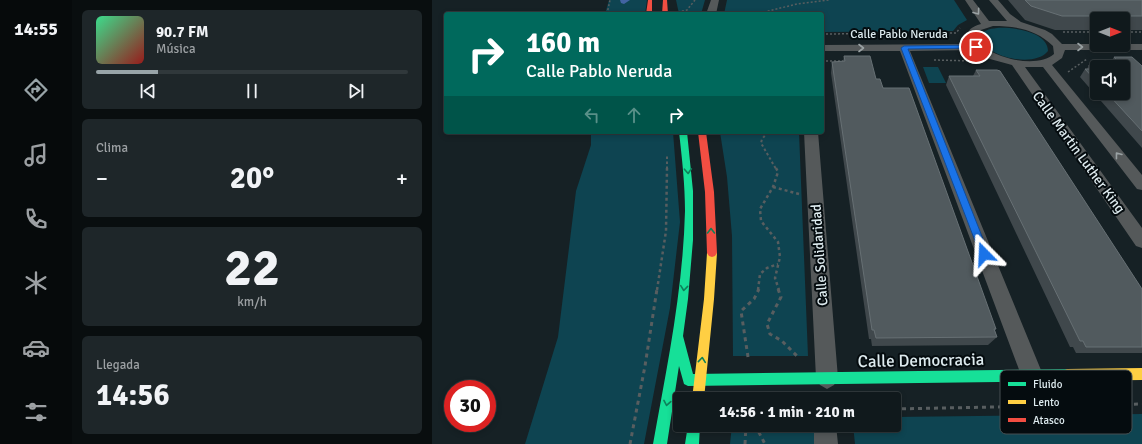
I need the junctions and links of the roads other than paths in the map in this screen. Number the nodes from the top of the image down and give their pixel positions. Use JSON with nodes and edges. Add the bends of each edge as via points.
{"nodes":[{"id":1,"x":650,"y":0,"type":"edge"},
{"id":2,"x":665,"y":0,"type":"edge"},
{"id":3,"x":715,"y":0,"type":"edge"},
{"id":4,"x":969,"y":0,"type":"edge"},
{"id":5,"x":993,"y":0,"type":"edge"},
{"id":6,"x":649,"y":12,"type":"edge"},
{"id":7,"x":665,"y":12,"type":"edge"},
{"id":8,"x":712,"y":12,"type":"edge"},
{"id":9,"x":986,"y":24,"type":"junction"},
{"id":10,"x":1018,"y":25,"type":"junction"},
{"id":11,"x":1050,"y":37,"type":"junction"},
{"id":12,"x":970,"y":38,"type":"junction"},
{"id":13,"x":1090,"y":38,"type":"edge"},
{"id":14,"x":1142,"y":38,"type":"edge"},
{"id":15,"x":824,"y":39,"type":"edge"},
{"id":16,"x":1130,"y":39,"type":"edge"},
{"id":17,"x":1130,"y":42,"type":"edge"},
{"id":18,"x":1090,"y":44,"type":"edge"},
{"id":19,"x":1130,"y":45,"type":"edge"},
{"id":20,"x":976,"y":47,"type":"junction"},
{"id":21,"x":1059,"y":47,"type":"junction"},
{"id":22,"x":1142,"y":47,"type":"edge"},
{"id":23,"x":824,"y":48,"type":"edge"},
{"id":24,"x":904,"y":48,"type":"junction"},
{"id":25,"x":1142,"y":58,"type":"edge"},
{"id":26,"x":1016,"y":63,"type":"junction"},
{"id":27,"x":1045,"y":63,"type":"junction"},
{"id":28,"x":683,"y":134,"type":"edge"},
{"id":29,"x":702,"y":134,"type":"edge"},
{"id":30,"x":811,"y":134,"type":"edge"},
{"id":31,"x":1142,"y":185,"type":"edge"},
{"id":32,"x":1142,"y":240,"type":"edge"},
{"id":33,"x":678,"y":337,"type":"junction"},
{"id":34,"x":1030,"y":370,"type":"edge"},
{"id":35,"x":1132,"y":374,"type":"edge"},
{"id":36,"x":1142,"y":374,"type":"edge"},
{"id":37,"x":1000,"y":375,"type":"edge"},
{"id":38,"x":826,"y":378,"type":"junction"},
{"id":39,"x":700,"y":380,"type":"junction"},
{"id":40,"x":699,"y":392,"type":"edge"},
{"id":41,"x":693,"y":432,"type":"edge"},
{"id":42,"x":825,"y":432,"type":"edge"},
{"id":43,"x":660,"y":444,"type":"edge"},
{"id":44,"x":692,"y":444,"type":"edge"},
{"id":45,"x":826,"y":444,"type":"edge"}],
"edges":[{"from":1,"to":6,"type":"street"},
{"from":2,"to":7,"type":"street"},
{"from":3,"to":8,"type":"street"},
{"from":4,"to":9,"type":"street","one_way":true},
{"from":5,"to":10,"type":"street"},
{"from":9,"to":10,"type":"street"},
{"from":9,"to":12,"type":"street","via":[[974,29]]},
{"from":10,"to":11,"type":"street"},
{"from":11,"to":13,"type":"street"},
{"from":11,"to":21,"type":"street"},
{"from":12,"to":15,"type":"street","name":"Calle Pablo Neruda"},
{"from":12,"to":20,"type":"street"},
{"from":14,"to":16,"type":"street"},
{"from":17,"to":22,"type":"street"},
{"from":21,"to":18,"type":"street","one_way":true},
{"from":19,"to":25,"type":"street"},
{"from":20,"to":24,"type":"street","name":"Calle Pablo Neruda"},
{"from":20,"to":26,"type":"street","via":[[992,57]]},
{"from":21,"to":27,"type":"street","via":[[1058,56]]},
{"from":23,"to":24,"type":"street","name":"Calle Pablo Neruda","one_way":true},
{"from":24,"to":34,"type":"street"},
{"from":26,"to":27,"type":"street"},
{"from":26,"to":32,"type":"street","name":"Calle Martin Luther King"},
{"from":31,"to":27,"type":"street","name":"Calle Martin Luther King","one_way":true},
{"from":28,"to":33,"type":"street","one_way":true,"via":[[689,191],[688,249]]},
{"from":39,"to":29,"type":"street","one_way":true,"via":[[709,297],[712,231],[710,186]]},
{"from":30,"to":38,"type":"street","name":"Calle Solidaridad"},
{"from":33,"to":39,"type":"street","via":[[688,380]]},
{"from":33,"to":43,"type":"street","one_way":true},
{"from":35,"to":36,"type":"street","name":"Calle Democracia"},
{"from":37,"to":38,"type":"street","name":"Calle Democracia"},
{"from":38,"to":39,"type":"street","name":"Calle Democracia"},
{"from":39,"to":40,"type":"street"},
{"from":41,"to":44,"type":"street"},
{"from":42,"to":45,"type":"street"}]}
